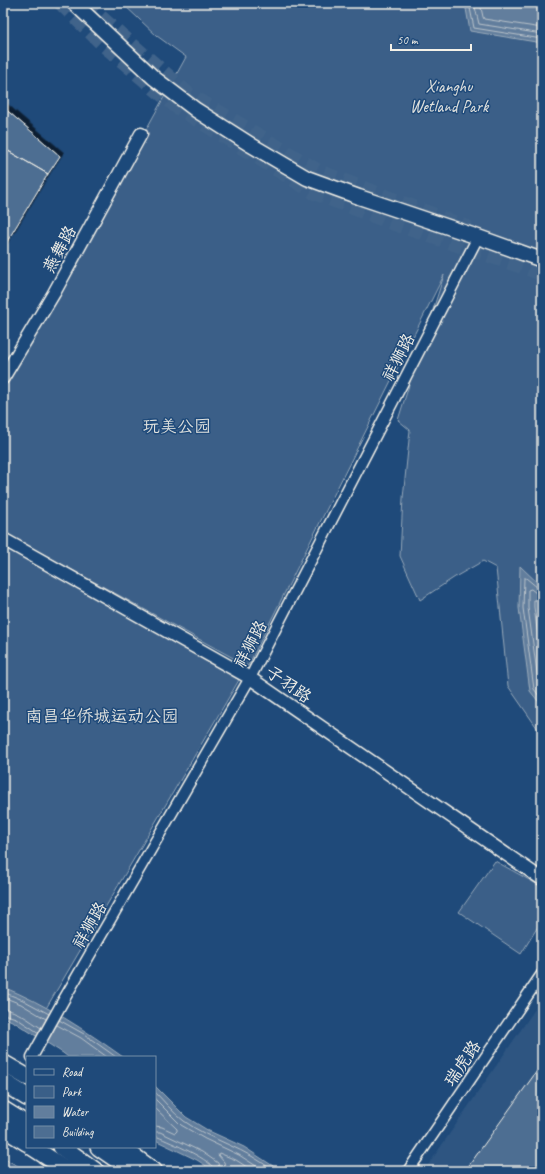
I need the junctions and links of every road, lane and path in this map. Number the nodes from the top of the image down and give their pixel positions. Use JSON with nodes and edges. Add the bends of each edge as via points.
{"nodes":[{"id":1,"x":74,"y":3,"type":"edge"},
{"id":2,"x":141,"y":134,"type":"dead end"},
{"id":3,"x":478,"y":237,"type":"junction"},
{"id":4,"x":542,"y":260,"type":"edge"},
{"id":5,"x":3,"y":378,"type":"edge"},
{"id":6,"x":3,"y":539,"type":"edge"},
{"id":7,"x":250,"y":678,"type":"junction"},
{"id":8,"x":542,"y":879,"type":"edge"},
{"id":9,"x":542,"y":974,"type":"edge"},
{"id":10,"x":34,"y":1053,"type":"edge"},
{"id":11,"x":3,"y":1063,"type":"edge"},
{"id":12,"x":26,"y":1073,"type":"edge"},
{"id":13,"x":3,"y":1082,"type":"edge"},
{"id":14,"x":26,"y":1096,"type":"edge"},
{"id":15,"x":3,"y":1110,"type":"edge"},
{"id":16,"x":26,"y":1124,"type":"edge"},
{"id":17,"x":3,"y":1128,"type":"edge"},
{"id":18,"x":26,"y":1143,"type":"edge"},
{"id":19,"x":34,"y":1148,"type":"edge"},
{"id":20,"x":63,"y":1148,"type":"edge"},
{"id":21,"x":100,"y":1148,"type":"edge"},
{"id":22,"x":122,"y":1148,"type":"edge"},
{"id":23,"x":69,"y":1171,"type":"edge"},
{"id":24,"x":95,"y":1171,"type":"edge"},
{"id":25,"x":134,"y":1171,"type":"edge"},
{"id":26,"x":154,"y":1171,"type":"edge"},
{"id":27,"x":408,"y":1171,"type":"edge"}],
"edges":[{"from":1,"to":3,"type":"main road","via":[[154,78],[190,106],[307,178]]},
{"from":2,"to":5,"type":"street","name":"燕舞路","via":[[54,293]]},
{"from":3,"to":4,"type":"main road"},
{"from":3,"to":7,"type":"street","name":"祥狮路"},
{"from":6,"to":7,"type":"street","name":"子羽路"},
{"from":7,"to":8,"type":"street","name":"子羽路"},
{"from":7,"to":10,"type":"street","name":"祥狮路"},
{"from":9,"to":27,"type":"street","name":"瑞虎路"},
{"from":11,"to":12,"type":"main road"},
{"from":13,"to":14,"type":"highway"},
{"from":15,"to":16,"type":"highway"},
{"from":17,"to":18,"type":"main road"},
{"from":19,"to":23,"type":"main road"},
{"from":20,"to":24,"type":"highway"},
{"from":21,"to":25,"type":"highway"},
{"from":22,"to":26,"type":"main road"}]}
